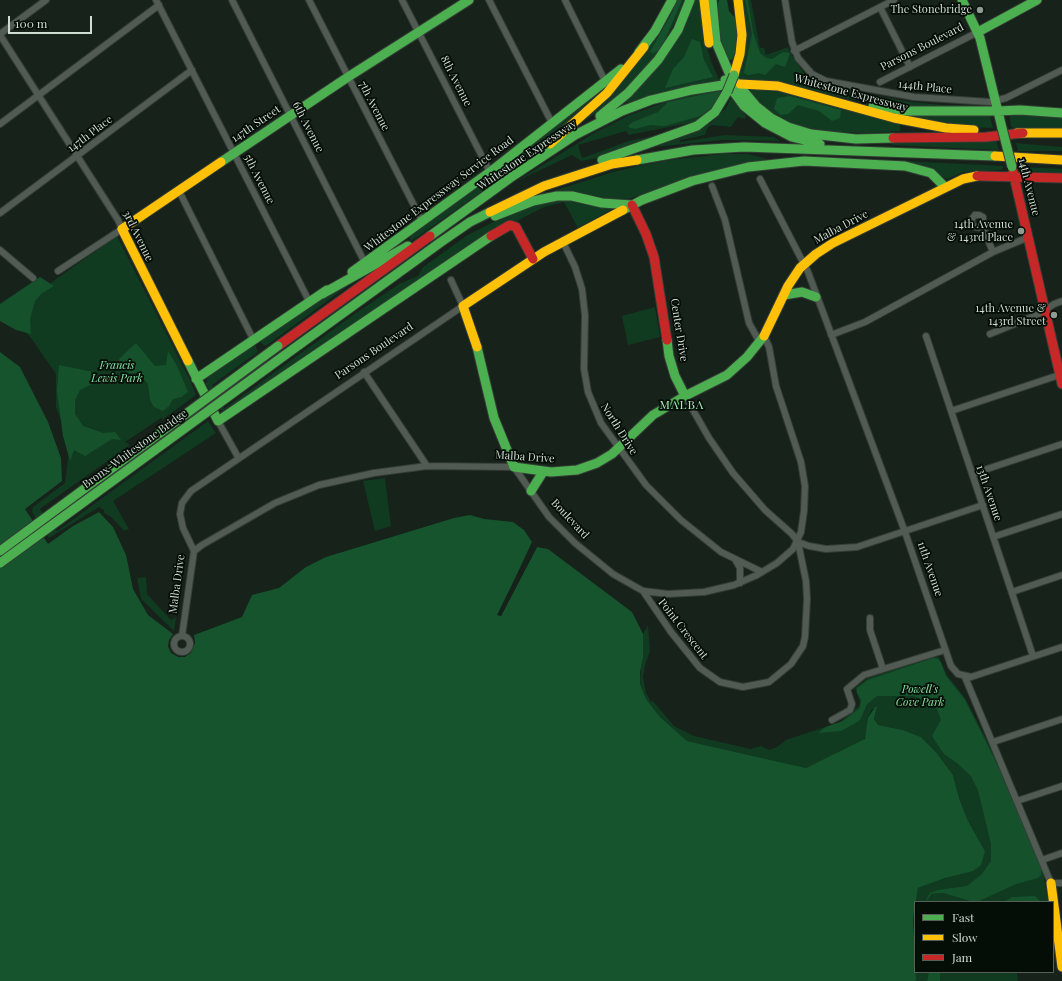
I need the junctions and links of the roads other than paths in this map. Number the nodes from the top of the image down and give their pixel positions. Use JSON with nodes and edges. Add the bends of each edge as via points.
{"nodes":[{"id":1,"x":46,"y":0,"type":"edge"},
{"id":2,"x":232,"y":0,"type":"edge"},
{"id":3,"x":309,"y":0,"type":"edge"},
{"id":4,"x":402,"y":0,"type":"edge"},
{"id":5,"x":470,"y":0,"type":"edge"},
{"id":6,"x":489,"y":0,"type":"edge"},
{"id":7,"x":565,"y":0,"type":"edge"},
{"id":8,"x":690,"y":0,"type":"edge"},
{"id":9,"x":704,"y":0,"type":"edge"},
{"id":10,"x":712,"y":0,"type":"edge"},
{"id":11,"x":738,"y":0,"type":"edge"},
{"id":12,"x":785,"y":0,"type":"edge"},
{"id":13,"x":894,"y":0,"type":"edge"},
{"id":14,"x":962,"y":0,"type":"edge"},
{"id":15,"x":1037,"y":0,"type":"edge"},
{"id":16,"x":671,"y":1,"type":"edge"},
{"id":17,"x":158,"y":3,"type":"edge"},
{"id":18,"x":880,"y":7,"type":"junction"},
{"id":19,"x":978,"y":32,"type":"junction"},
{"id":20,"x":418,"y":34,"type":"junction"},
{"id":21,"x":0,"y":35,"type":"edge"},
{"id":22,"x":644,"y":47,"type":"junction"},
{"id":23,"x":794,"y":50,"type":"junction"},
{"id":24,"x":910,"y":67,"type":"junction"},
{"id":25,"x":192,"y":70,"type":"junction"},
{"id":26,"x":1062,"y":70,"type":"edge"},
{"id":27,"x":348,"y":78,"type":"junction"},
{"id":28,"x":880,"y":82,"type":"dead end"},
{"id":29,"x":606,"y":83,"type":"junction"},
{"id":30,"x":725,"y":89,"type":"junction"},
{"id":31,"x":798,"y":91,"type":"junction"},
{"id":32,"x":39,"y":95,"type":"junction"},
{"id":33,"x":996,"y":101,"type":"junction"},
{"id":34,"x":998,"y":111,"type":"junction"},
{"id":35,"x":1062,"y":113,"type":"edge"},
{"id":36,"x":291,"y":116,"type":"junction"},
{"id":37,"x":552,"y":123,"type":"junction"},
{"id":38,"x":0,"y":124,"type":"edge"},
{"id":39,"x":1023,"y":133,"type":"junction"},
{"id":40,"x":1062,"y":133,"type":"edge"},
{"id":41,"x":561,"y":144,"type":"junction"},
{"id":42,"x":910,"y":152,"type":"junction"},
{"id":43,"x":234,"y":153,"type":"junction"},
{"id":44,"x":77,"y":155,"type":"junction"},
{"id":45,"x":1062,"y":160,"type":"edge"},
{"id":46,"x":490,"y":172,"type":"junction"},
{"id":47,"x":1014,"y":177,"type":"junction"},
{"id":48,"x":510,"y":178,"type":"junction"},
{"id":49,"x":1062,"y":178,"type":"edge"},
{"id":50,"x":760,"y":179,"type":"dead end"},
{"id":51,"x":712,"y":186,"type":"dead end"},
{"id":52,"x":945,"y":187,"type":"junction"},
{"id":53,"x":179,"y":191,"type":"junction"},
{"id":54,"x":525,"y":194,"type":"junction"},
{"id":55,"x":632,"y":205,"type":"junction"},
{"id":56,"x":0,"y":214,"type":"edge"},
{"id":57,"x":422,"y":221,"type":"junction"},
{"id":58,"x":983,"y":228,"type":"dead end"},
{"id":59,"x":122,"y":229,"type":"junction"},
{"id":60,"x":435,"y":232,"type":"junction"},
{"id":61,"x":1029,"y":237,"type":"junction"},
{"id":62,"x":563,"y":242,"type":"junction"},
{"id":63,"x":0,"y":250,"type":"edge"},
{"id":64,"x":993,"y":252,"type":"junction"},
{"id":65,"x":533,"y":259,"type":"junction"},
{"id":66,"x":415,"y":260,"type":"junction"},
{"id":67,"x":365,"y":263,"type":"junction"},
{"id":68,"x":804,"y":264,"type":"junction"},
{"id":69,"x":58,"y":271,"type":"dead end"},
{"id":70,"x":32,"y":278,"type":"dead end"},
{"id":71,"x":451,"y":280,"type":"dead end"},
{"id":72,"x":322,"y":294,"type":"junction"},
{"id":73,"x":784,"y":295,"type":"junction"},
{"id":74,"x":816,"y":297,"type":"junction"},
{"id":75,"x":1062,"y":301,"type":"edge"},
{"id":76,"x":310,"y":303,"type":"junction"},
{"id":77,"x":464,"y":306,"type":"junction"},
{"id":78,"x":1045,"y":310,"type":"junction"},
{"id":79,"x":990,"y":334,"type":"dead end"},
{"id":80,"x":831,"y":335,"type":"junction"},
{"id":81,"x":926,"y":336,"type":"dead end"},
{"id":82,"x":762,"y":338,"type":"junction"},
{"id":83,"x":254,"y":341,"type":"junction"},
{"id":84,"x":278,"y":346,"type":"joint"},
{"id":85,"x":364,"y":372,"type":"junction"},
{"id":86,"x":1061,"y":374,"type":"edge"},
{"id":87,"x":196,"y":379,"type":"junction"},
{"id":88,"x":1062,"y":384,"type":"edge"},
{"id":89,"x":685,"y":396,"type":"junction"},
{"id":90,"x":951,"y":411,"type":"junction"},
{"id":91,"x":218,"y":421,"type":"junction"},
{"id":92,"x":1062,"y":444,"type":"edge"},
{"id":93,"x":618,"y":448,"type":"junction"},
{"id":94,"x":238,"y":457,"type":"junction"},
{"id":95,"x":427,"y":466,"type":"junction"},
{"id":96,"x":514,"y":467,"type":"junction"},
{"id":97,"x":543,"y":472,"type":"junction"},
{"id":98,"x":972,"y":474,"type":"junction"},
{"id":99,"x":531,"y":491,"type":"junction"},
{"id":100,"x":983,"y":505,"type":"junction"},
{"id":101,"x":1062,"y":514,"type":"edge"},
{"id":102,"x":905,"y":532,"type":"junction"},
{"id":103,"x":993,"y":537,"type":"junction"},
{"id":104,"x":798,"y":542,"type":"junction"},
{"id":105,"x":0,"y":551,"type":"edge"},
{"id":106,"x":194,"y":551,"type":"junction"},
{"id":107,"x":736,"y":561,"type":"junction"},
{"id":108,"x":0,"y":563,"type":"edge"},
{"id":109,"x":762,"y":572,"type":"junction"},
{"id":110,"x":1062,"y":575,"type":"edge"},
{"id":111,"x":740,"y":583,"type":"junction"},
{"id":112,"x":643,"y":591,"type":"junction"},
{"id":113,"x":1012,"y":592,"type":"junction"},
{"id":114,"x":870,"y":618,"type":"dead end"},
{"id":115,"x":182,"y":636,"type":"dead end"},
{"id":116,"x":1062,"y":647,"type":"edge"},
{"id":117,"x":945,"y":650,"type":"junction"},
{"id":118,"x":1033,"y":656,"type":"junction"},
{"id":119,"x":883,"y":669,"type":"junction"},
{"id":120,"x":966,"y":677,"type":"junction"},
{"id":121,"x":1062,"y":719,"type":"edge"},
{"id":122,"x":832,"y":720,"type":"dead end"},
{"id":123,"x":993,"y":742,"type":"junction"},
{"id":124,"x":1062,"y":786,"type":"edge"},
{"id":125,"x":1017,"y":801,"type":"junction"},
{"id":126,"x":1062,"y":853,"type":"edge"},
{"id":127,"x":1042,"y":860,"type":"junction"},
{"id":128,"x":1051,"y":883,"type":"junction"},
{"id":129,"x":1062,"y":883,"type":"edge"},
{"id":130,"x":1053,"y":901,"type":"edge"},
{"id":131,"x":1054,"y":906,"type":"edge"},
{"id":132,"x":1062,"y":967,"type":"edge"}],
"edges":[{"from":1,"to":21,"type":"street"},
{"from":2,"to":36,"type":"street","name":"6th Avenue"},
{"from":3,"to":27,"type":"street","name":"7th Avenue"},
{"from":4,"to":20,"type":"street","name":"8th Avenue"},
{"from":5,"to":20,"type":"main road","name":"147th Street"},
{"from":6,"to":37,"type":"street"},
{"from":7,"to":29,"type":"street"},
{"from":8,"to":41,"type":"main road","via":[[674,36],[644,77],[614,106]]},
{"from":9,"to":42,"type":"main road","via":[[707,36],[718,69],[738,99],[761,121],[783,134],[810,142]]},
{"from":10,"to":39,"type":"main road","via":[[715,37],[730,75],[756,106],[788,127],[811,134],[856,139],[986,137]]},
{"from":11,"to":30,"type":"main road","bridge":true,"via":[[742,35],[740,54],[734,75]]},
{"from":12,"to":23,"type":"street"},
{"from":13,"to":18,"type":"street"},
{"from":14,"to":19,"type":"main road","name":"14th Avenue"},
{"from":15,"to":19,"type":"main road","name":"Parsons Boulevard"},
{"from":16,"to":22,"type":"main road","name":"Whitestone Expressway Service Road","via":[[664,17]]},
{"from":17,"to":25,"type":"street","name":"5th Avenue"},
{"from":17,"to":32,"type":"street"},
{"from":18,"to":23,"type":"street"},
{"from":18,"to":24,"type":"street"},
{"from":19,"to":24,"type":"street","name":"Parsons Boulevard"},
{"from":19,"to":33,"type":"main road","name":"14th Avenue"},
{"from":20,"to":27,"type":"main road","name":"147th Street"},
{"from":20,"to":46,"type":"street","name":"8th Avenue"},
{"from":21,"to":32,"type":"street","name":"3rd Avenue"},
{"from":22,"to":29,"type":"main road","name":"Whitestone Expressway Service Road"},
{"from":22,"to":48,"type":"main road","via":[[620,79],[595,105]]},
{"from":23,"to":33,"type":"street","name":"144th Place","via":[[806,69],[826,81],[921,98]]},
{"from":24,"to":28,"type":"street","name":"Parsons Boulevard"},
{"from":25,"to":43,"type":"street","name":"5th Avenue"},
{"from":25,"to":44,"type":"street","name":"147th Place"},
{"from":26,"to":33,"type":"street","name":"144th Place"},
{"from":27,"to":36,"type":"main road","name":"147th Street"},
{"from":27,"to":57,"type":"street","name":"7th Avenue"},
{"from":29,"to":37,"type":"main road","name":"Whitestone Expressway Service Road"},
{"from":30,"to":31,"type":"main road","name":"Whitestone Expressway","via":[[740,84],[773,85]]},
{"from":30,"to":41,"type":"main road","name":"Whitestone Expressway","via":[[686,91],[641,104],[594,125]]},
{"from":30,"to":54,"type":"main road","via":[[715,112],[697,126],[572,171]]},
{"from":31,"to":34,"type":"main road","via":[[895,110]]},
{"from":31,"to":39,"type":"main road","name":"Whitestone Expressway","via":[[908,121],[956,129]]},
{"from":32,"to":38,"type":"street"},
{"from":32,"to":44,"type":"street","name":"3rd Avenue"},
{"from":33,"to":34,"type":"main road","name":"14th Avenue"},
{"from":34,"to":35,"type":"main road"},
{"from":34,"to":47,"type":"main road","name":"14th Avenue","bridge":true},
{"from":36,"to":43,"type":"main road","name":"147th Street"},
{"from":36,"to":67,"type":"street","name":"6th Avenue"},
{"from":37,"to":46,"type":"main road","name":"Whitestone Expressway Service Road"},
{"from":39,"to":40,"type":"main road","name":"Whitestone Expressway"},
{"from":41,"to":48,"type":"main road","name":"Whitestone Expressway"},
{"from":42,"to":45,"type":"main road"},
{"from":42,"to":54,"type":"main road","via":[[749,147],[693,150],[612,164],[563,178]]},
{"from":43,"to":53,"type":"main road","name":"147th Street"},
{"from":43,"to":76,"type":"street","name":"5th Avenue"},
{"from":44,"to":56,"type":"street","name":"147th Place"},
{"from":44,"to":59,"type":"street","name":"3rd Avenue"},
{"from":46,"to":57,"type":"main road","name":"Whitestone Expressway Service Road"},
{"from":47,"to":49,"type":"main road"},
{"from":47,"to":52,"type":"main road","via":[[975,176]]},
{"from":47,"to":61,"type":"main road","name":"14th Avenue"},
{"from":48,"to":60,"type":"main road","name":"Whitestone Expressway"},
{"from":50,"to":68,"type":"street","name":"11th Avenue"},
{"from":51,"to":82,"type":"street","via":[[725,220],[749,323]]},
{"from":52,"to":55,"type":"main road","via":[[931,173],[905,166],[820,161],[782,162],[748,166],[702,178]]},
{"from":52,"to":68,"type":"main road","name":"Malba Drive","via":[[833,243]]},
{"from":53,"to":59,"type":"main road","name":"147th Street"},
{"from":53,"to":83,"type":"street"},
{"from":54,"to":66,"type":"main road","via":[[470,222]]},
{"from":55,"to":62,"type":"main road","name":"Parsons Boulevard"},
{"from":55,"to":66,"type":"main road","via":[[567,196],[540,199],[492,218]]},
{"from":55,"to":89,"type":"main road","name":"Center Drive","via":[[654,257],[670,356],[675,376]]},
{"from":57,"to":67,"type":"main road","name":"Whitestone Expressway Service Road"},
{"from":58,"to":64,"type":"street"},
{"from":59,"to":69,"type":"street","name":"147th Street"},
{"from":59,"to":87,"type":"main road","name":"3rd Avenue"},
{"from":60,"to":72,"type":"main road"},
{"from":60,"to":84,"type":"main road","name":"Whitestone Expressway"},
{"from":61,"to":64,"type":"street"},
{"from":61,"to":78,"type":"main road","name":"14th Avenue"},
{"from":62,"to":65,"type":"main road","name":"Parsons Boulevard"},
{"from":62,"to":93,"type":"street","name":"North Drive","via":[[576,267],[583,293],[584,369],[588,392],[601,422]]},
{"from":63,"to":70,"type":"street"},
{"from":64,"to":80,"type":"street","via":[[865,322]]},
{"from":65,"to":77,"type":"main road","name":"Parsons Boulevard"},
{"from":65,"to":91,"type":"main road","via":[[517,229],[512,225],[503,228]]},
{"from":66,"to":108,"type":"main road","name":"Bronx-Whitestone Bridge","bridge":true},
{"from":67,"to":72,"type":"main road","name":"Whitestone Expressway Service Road"},
{"from":68,"to":73,"type":"main road","name":"Malba Drive"},
{"from":68,"to":74,"type":"street","name":"11th Avenue"},
{"from":71,"to":77,"type":"street","name":"Boulevard"},
{"from":72,"to":76,"type":"main road","name":"Whitestone Expressway Service Road"},
{"from":73,"to":74,"type":"main road","via":[[802,292]]},
{"from":73,"to":82,"type":"main road","name":"Malba Drive","via":[[772,323]]},
{"from":74,"to":80,"type":"street","name":"11th Avenue"},
{"from":75,"to":78,"type":"street"},
{"from":76,"to":83,"type":"main road","name":"Whitestone Expressway Service Road"},
{"from":77,"to":85,"type":"street","name":"Parsons Boulevard"},
{"from":77,"to":96,"type":"main road","name":"Boulevard","via":[[475,337],[496,423]]},
{"from":78,"to":79,"type":"street"},
{"from":78,"to":86,"type":"main road","name":"14th Avenue"},
{"from":80,"to":102,"type":"street","name":"11th Avenue"},
{"from":81,"to":90,"type":"street","name":"13th Avenue"},
{"from":82,"to":89,"type":"main road","name":"Malba Drive","via":[[731,372]]},
{"from":82,"to":104,"type":"street","via":[[770,352],[776,386],[802,466],[805,486],[804,515]]},
{"from":83,"to":87,"type":"main road","name":"Whitestone Expressway Service Road"},
{"from":84,"to":105,"type":"main road","name":"Bronx-Whitestone Bridge","bridge":true},
{"from":85,"to":94,"type":"street","name":"Parsons Boulevard"},
{"from":85,"to":95,"type":"street"},
{"from":86,"to":88,"type":"main road","name":"14th Avenue"},
{"from":86,"to":90,"type":"street"},
{"from":87,"to":91,"type":"main road","name":"3rd Avenue"},
{"from":89,"to":93,"type":"main road","name":"Malba Drive","via":[[645,422]]},
{"from":89,"to":104,"type":"street","name":"Center Drive","via":[[733,473],[765,510]]},
{"from":90,"to":98,"type":"street","name":"13th Avenue"},
{"from":91,"to":94,"type":"street","name":"3rd Avenue"},
{"from":92,"to":98,"type":"street"},
{"from":93,"to":97,"type":"main road","name":"Malba Drive","via":[[587,467]]},
{"from":93,"to":107,"type":"street","name":"North Drive","via":[[646,484],[681,520]]},
{"from":94,"to":106,"type":"street","name":"Parsons Boulevard","via":[[190,490],[182,503],[181,520]]},
{"from":95,"to":96,"type":"street","name":"Malba Drive"},
{"from":95,"to":106,"type":"street","name":"Malba Drive","via":[[374,473],[311,488],[275,503]]},
{"from":96,"to":97,"type":"main road","name":"Malba Drive"},
{"from":96,"to":99,"type":"street","name":"Boulevard"},
{"from":97,"to":99,"type":"main road"},
{"from":98,"to":100,"type":"street","name":"13th Avenue"},
{"from":99,"to":112,"type":"street","name":"Boulevard","via":[[549,516],[575,544],[613,574]]},
{"from":100,"to":102,"type":"street"},
{"from":100,"to":103,"type":"street","name":"13th Avenue"},
{"from":101,"to":103,"type":"street"},
{"from":102,"to":104,"type":"street","via":[[843,549],[818,548]]},
{"from":102,"to":117,"type":"street","name":"11th Avenue"},
{"from":103,"to":113,"type":"street","name":"13th Avenue"},
{"from":104,"to":109,"type":"street","name":"Boulevard","via":[[786,557]]},
{"from":104,"to":112,"type":"street","name":"Point Crescent","via":[[807,587],[805,637],[800,654],[792,664],[773,679],[759,685],[734,686],[720,682],[700,668]]},
{"from":106,"to":115,"type":"street","name":"Malba Drive"},
{"from":107,"to":109,"type":"street","name":"North Drive"},
{"from":107,"to":111,"type":"street","via":[[740,568]]},
{"from":109,"to":111,"type":"street","name":"Boulevard"},
{"from":110,"to":113,"type":"street"},
{"from":111,"to":112,"type":"street","name":"Boulevard","via":[[686,594]]},
{"from":113,"to":118,"type":"street","name":"13th Avenue"},
{"from":114,"to":119,"type":"street","via":[[870,630]]},
{"from":116,"to":118,"type":"street"},
{"from":117,"to":119,"type":"street"},
{"from":117,"to":120,"type":"street","name":"11th Avenue","via":[[954,670]]},
{"from":118,"to":120,"type":"street"},
{"from":119,"to":122,"type":"street","via":[[864,675],[847,689],[852,704],[850,710]]},
{"from":120,"to":123,"type":"street","name":"11th Avenue"},
{"from":121,"to":123,"type":"street"},
{"from":123,"to":125,"type":"street","name":"11th Avenue"},
{"from":124,"to":125,"type":"street"},
{"from":125,"to":127,"type":"street","name":"11th Avenue"},
{"from":126,"to":127,"type":"street"},
{"from":127,"to":128,"type":"street","name":"11th Avenue"},
{"from":128,"to":129,"type":"street"},
{"from":128,"to":130,"type":"main road","name":"11th Avenue"},
{"from":131,"to":132,"type":"main road","name":"11th Avenue"}]}
